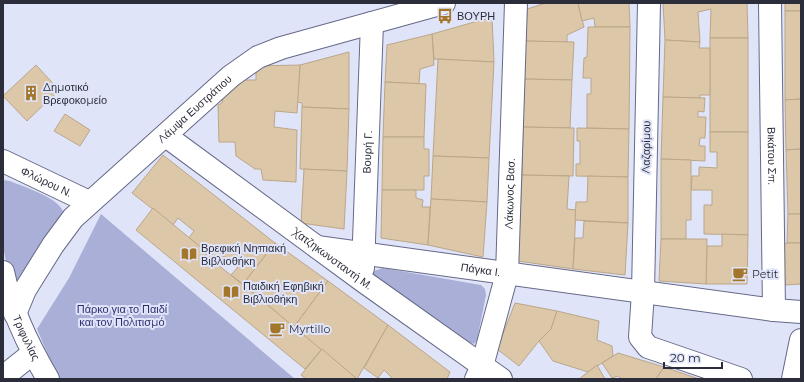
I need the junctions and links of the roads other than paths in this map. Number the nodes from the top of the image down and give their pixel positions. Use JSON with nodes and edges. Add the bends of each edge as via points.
{"nodes":[{"id":1,"x":444,"y":3,"type":"edge"},
{"id":2,"x":516,"y":3,"type":"edge"},
{"id":3,"x":649,"y":3,"type":"edge"},
{"id":4,"x":770,"y":3,"type":"edge"},
{"id":5,"x":372,"y":23,"type":"junction"},
{"id":6,"x":166,"y":136,"type":"junction"},
{"id":7,"x":3,"y":160,"type":"edge"},
{"id":8,"x":90,"y":202,"type":"junction"},
{"id":9,"x":317,"y":248,"type":"junction"},
{"id":10,"x":364,"y":254,"type":"junction"},
{"id":11,"x":3,"y":272,"type":"edge"},
{"id":12,"x":507,"y":274,"type":"junction"},
{"id":13,"x":363,"y":281,"type":"junction"},
{"id":14,"x":643,"y":292,"type":"junction"},
{"id":15,"x":774,"y":310,"type":"junction"},
{"id":16,"x":801,"y":312,"type":"edge"},
{"id":17,"x":9,"y":316,"type":"edge"},
{"id":18,"x":801,"y":340,"type":"edge"},
{"id":19,"x":33,"y":353,"type":"junction"},
{"id":20,"x":479,"y":373,"type":"edge"},
{"id":21,"x":3,"y":377,"type":"edge"},
{"id":22,"x":48,"y":379,"type":"edge"},
{"id":23,"x":501,"y":379,"type":"edge"},
{"id":24,"x":741,"y":379,"type":"edge"},
{"id":25,"x":793,"y":379,"type":"edge"}],
"edges":[{"from":1,"to":5,"type":"street","name":"Λάμψα Ευστράτιου"},
{"from":2,"to":12,"type":"street","name":"Λάκωνος Βασ."},
{"from":3,"to":14,"type":"street","name":"Λαζαρίμου"},
{"from":4,"to":15,"type":"street","name":"Βικάτου Σπ."},
{"from":5,"to":6,"type":"street","name":"Λάμψα Ευστράτιου","via":[[281,48],[258,58],[231,76]]},
{"from":5,"to":10,"type":"street","name":"Βουρή Γ."},
{"from":6,"to":8,"type":"street","name":"Λάμψα Ευστράτιου"},
{"from":6,"to":9,"type":"street","name":"Χατζηκωνσταντή Μ."},
{"from":7,"to":8,"type":"street","name":"Φλώρου Ν."},
{"from":8,"to":17,"type":"street","name":"Λάμψα Ευστράτιου","via":[[72,218]]},
{"from":9,"to":10,"type":"street","name":"Πάγκα Ι."},
{"from":9,"to":13,"type":"street","name":"Χατζηκωνσταντή Μ."},
{"from":10,"to":12,"type":"street","name":"Πάγκα Ι."},
{"from":10,"to":13,"type":"street","name":"Βουρή Γ."},
{"from":11,"to":17,"type":"street","name":"Τριφυλίας"},
{"from":12,"to":14,"type":"street","name":"Πάγκα Ι."},
{"from":12,"to":20,"type":"street","name":"Λάκωνος Βασ."},
{"from":13,"to":20,"type":"street","name":"Χατζηκωνσταντή Μ."},
{"from":14,"to":15,"type":"street","name":"Πάγκα Ι."},
{"from":14,"to":24,"type":"street","via":[[640,337],[648,347]]},
{"from":15,"to":16,"type":"street","name":"Πάγκα Ι."},
{"from":17,"to":19,"type":"street","name":"Τριφυλίας"},
{"from":18,"to":25,"type":"street"},
{"from":19,"to":21,"type":"street"},
{"from":19,"to":22,"type":"street","name":"Τριφυλίας"},
{"from":20,"to":23,"type":"street","name":"Χατζηκωνσταντή Μ."}]}
